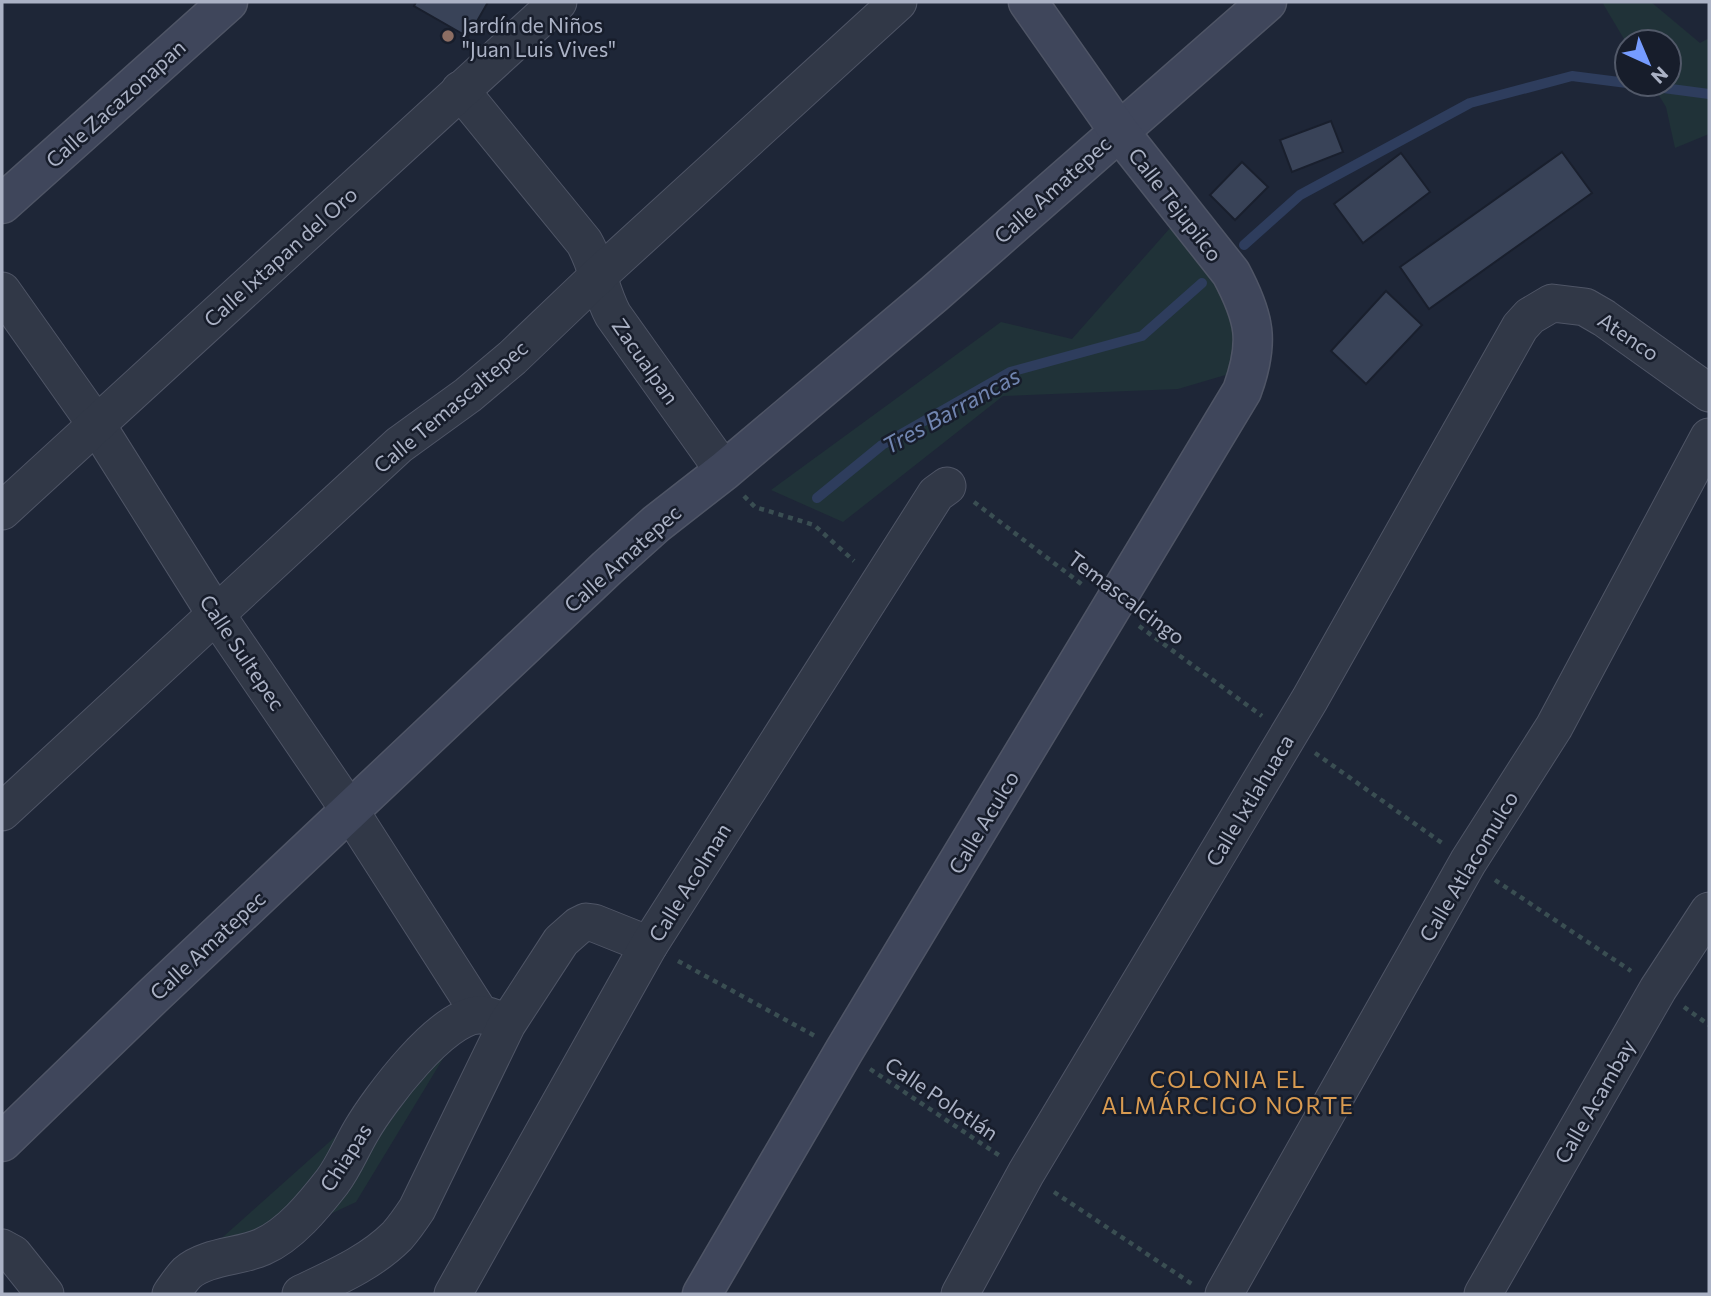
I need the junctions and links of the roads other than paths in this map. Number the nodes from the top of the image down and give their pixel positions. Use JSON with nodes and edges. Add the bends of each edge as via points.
{"nodes":[{"id":1,"x":228,"y":2,"type":"edge"},
{"id":2,"x":558,"y":2,"type":"edge"},
{"id":3,"x":898,"y":2,"type":"edge"},
{"id":4,"x":1028,"y":2,"type":"edge"},
{"id":5,"x":1267,"y":2,"type":"edge"},
{"id":6,"x":460,"y":90,"type":"junction"},
{"id":7,"x":1118,"y":130,"type":"junction"},
{"id":8,"x":2,"y":204,"type":"edge"},
{"id":9,"x":599,"y":275,"type":"junction"},
{"id":10,"x":2,"y":292,"type":"edge"},
{"id":11,"x":1541,"y":308,"type":"joint"},
{"id":12,"x":1254,"y":347,"type":"joint"},
{"id":13,"x":1709,"y":393,"type":"edge"},
{"id":14,"x":96,"y":424,"type":"junction"},
{"id":15,"x":1709,"y":437,"type":"edge"},
{"id":16,"x":724,"y":471,"type":"junction"},
{"id":17,"x":947,"y":485,"type":"road end"},
{"id":18,"x":2,"y":511,"type":"edge"},
{"id":19,"x":215,"y":613,"type":"junction"},
{"id":20,"x":350,"y":811,"type":"junction"},
{"id":21,"x":2,"y":812,"type":"edge"},
{"id":22,"x":1709,"y":911,"type":"edge"},
{"id":23,"x":649,"y":945,"type":"junction"},
{"id":24,"x":493,"y":1019,"type":"junction"},
{"id":25,"x":2,"y":1142,"type":"edge"},
{"id":26,"x":2,"y":1248,"type":"edge"},
{"id":27,"x":1210,"y":1291,"type":"edge"},
{"id":28,"x":45,"y":1294,"type":"edge"},
{"id":29,"x":171,"y":1294,"type":"edge"},
{"id":30,"x":301,"y":1294,"type":"edge"},
{"id":31,"x":453,"y":1294,"type":"edge"},
{"id":32,"x":702,"y":1294,"type":"edge"},
{"id":33,"x":960,"y":1294,"type":"edge"},
{"id":34,"x":1483,"y":1294,"type":"edge"}],
"edges":[{"from":1,"to":8,"type":"street","name":"Calle Zacazonapan"},
{"from":2,"to":6,"type":"street","name":"Calle Ixtapan del Oro"},
{"from":3,"to":9,"type":"street","name":"Calle Temascaltepec"},
{"from":4,"to":7,"type":"street","name":"Calle Tejupilco"},
{"from":5,"to":7,"type":"street","name":"Calle Amatepec"},
{"from":6,"to":9,"type":"street","name":"Zacualpan","via":[[584,242]]},
{"from":6,"to":14,"type":"street","name":"Calle Ixtapan del Oro"},
{"from":7,"to":12,"type":"street","name":"Calle Tejupilco","via":[[1231,274],[1244,298]]},
{"from":7,"to":16,"type":"street","name":"Calle Amatepec","via":[[934,294]]},
{"from":9,"to":16,"type":"street","name":"Zacualpan","via":[[602,295],[613,315]]},
{"from":9,"to":19,"type":"street","name":"Calle Temascaltepec","via":[[512,358],[399,446]]},
{"from":10,"to":14,"type":"street","name":"Calle Sultepec"},
{"from":11,"to":13,"type":"street","name":"Atenco","via":[[1552,303],[1585,307]]},
{"from":11,"to":33,"type":"street","name":"Calle Ixtlahuaca","via":[[1513,338],[1310,699],[1026,1174]]},
{"from":12,"to":32,"type":"street","name":"Calle Aculco","via":[[1242,391]]},
{"from":14,"to":18,"type":"street","name":"Calle Ixtapan del Oro"},
{"from":14,"to":19,"type":"street","name":"Calle Sultepec"},
{"from":15,"to":27,"type":"street","name":"Calle Atlacomulco","via":[[1554,727]]},
{"from":16,"to":20,"type":"street","name":"Calle Amatepec","via":[[607,568]]},
{"from":17,"to":23,"type":"street","name":"Calle Acolman","via":[[936,494],[878,583]]},
{"from":19,"to":20,"type":"street","name":"Calle Sultepec"},
{"from":19,"to":21,"type":"street","name":"Calle Temascaltepec"},
{"from":20,"to":24,"type":"street","name":"Calle Sultepec"},
{"from":20,"to":25,"type":"street","name":"Calle Amatepec"},
{"from":22,"to":34,"type":"street","name":"Calle Acambay","via":[[1658,989]]},
{"from":23,"to":24,"type":"street","via":[[586,922],[561,941]]},
{"from":23,"to":31,"type":"street","name":"Calle Acolman"},
{"from":24,"to":29,"type":"street","name":"Chiapas","via":[[451,1025],[431,1043],[385,1095],[333,1180],[287,1230],[265,1246],[188,1272]]},
{"from":24,"to":30,"type":"street","via":[[418,1209],[397,1236],[374,1254]]},
{"from":26,"to":28,"type":"street","via":[[13,1254]]}]}
